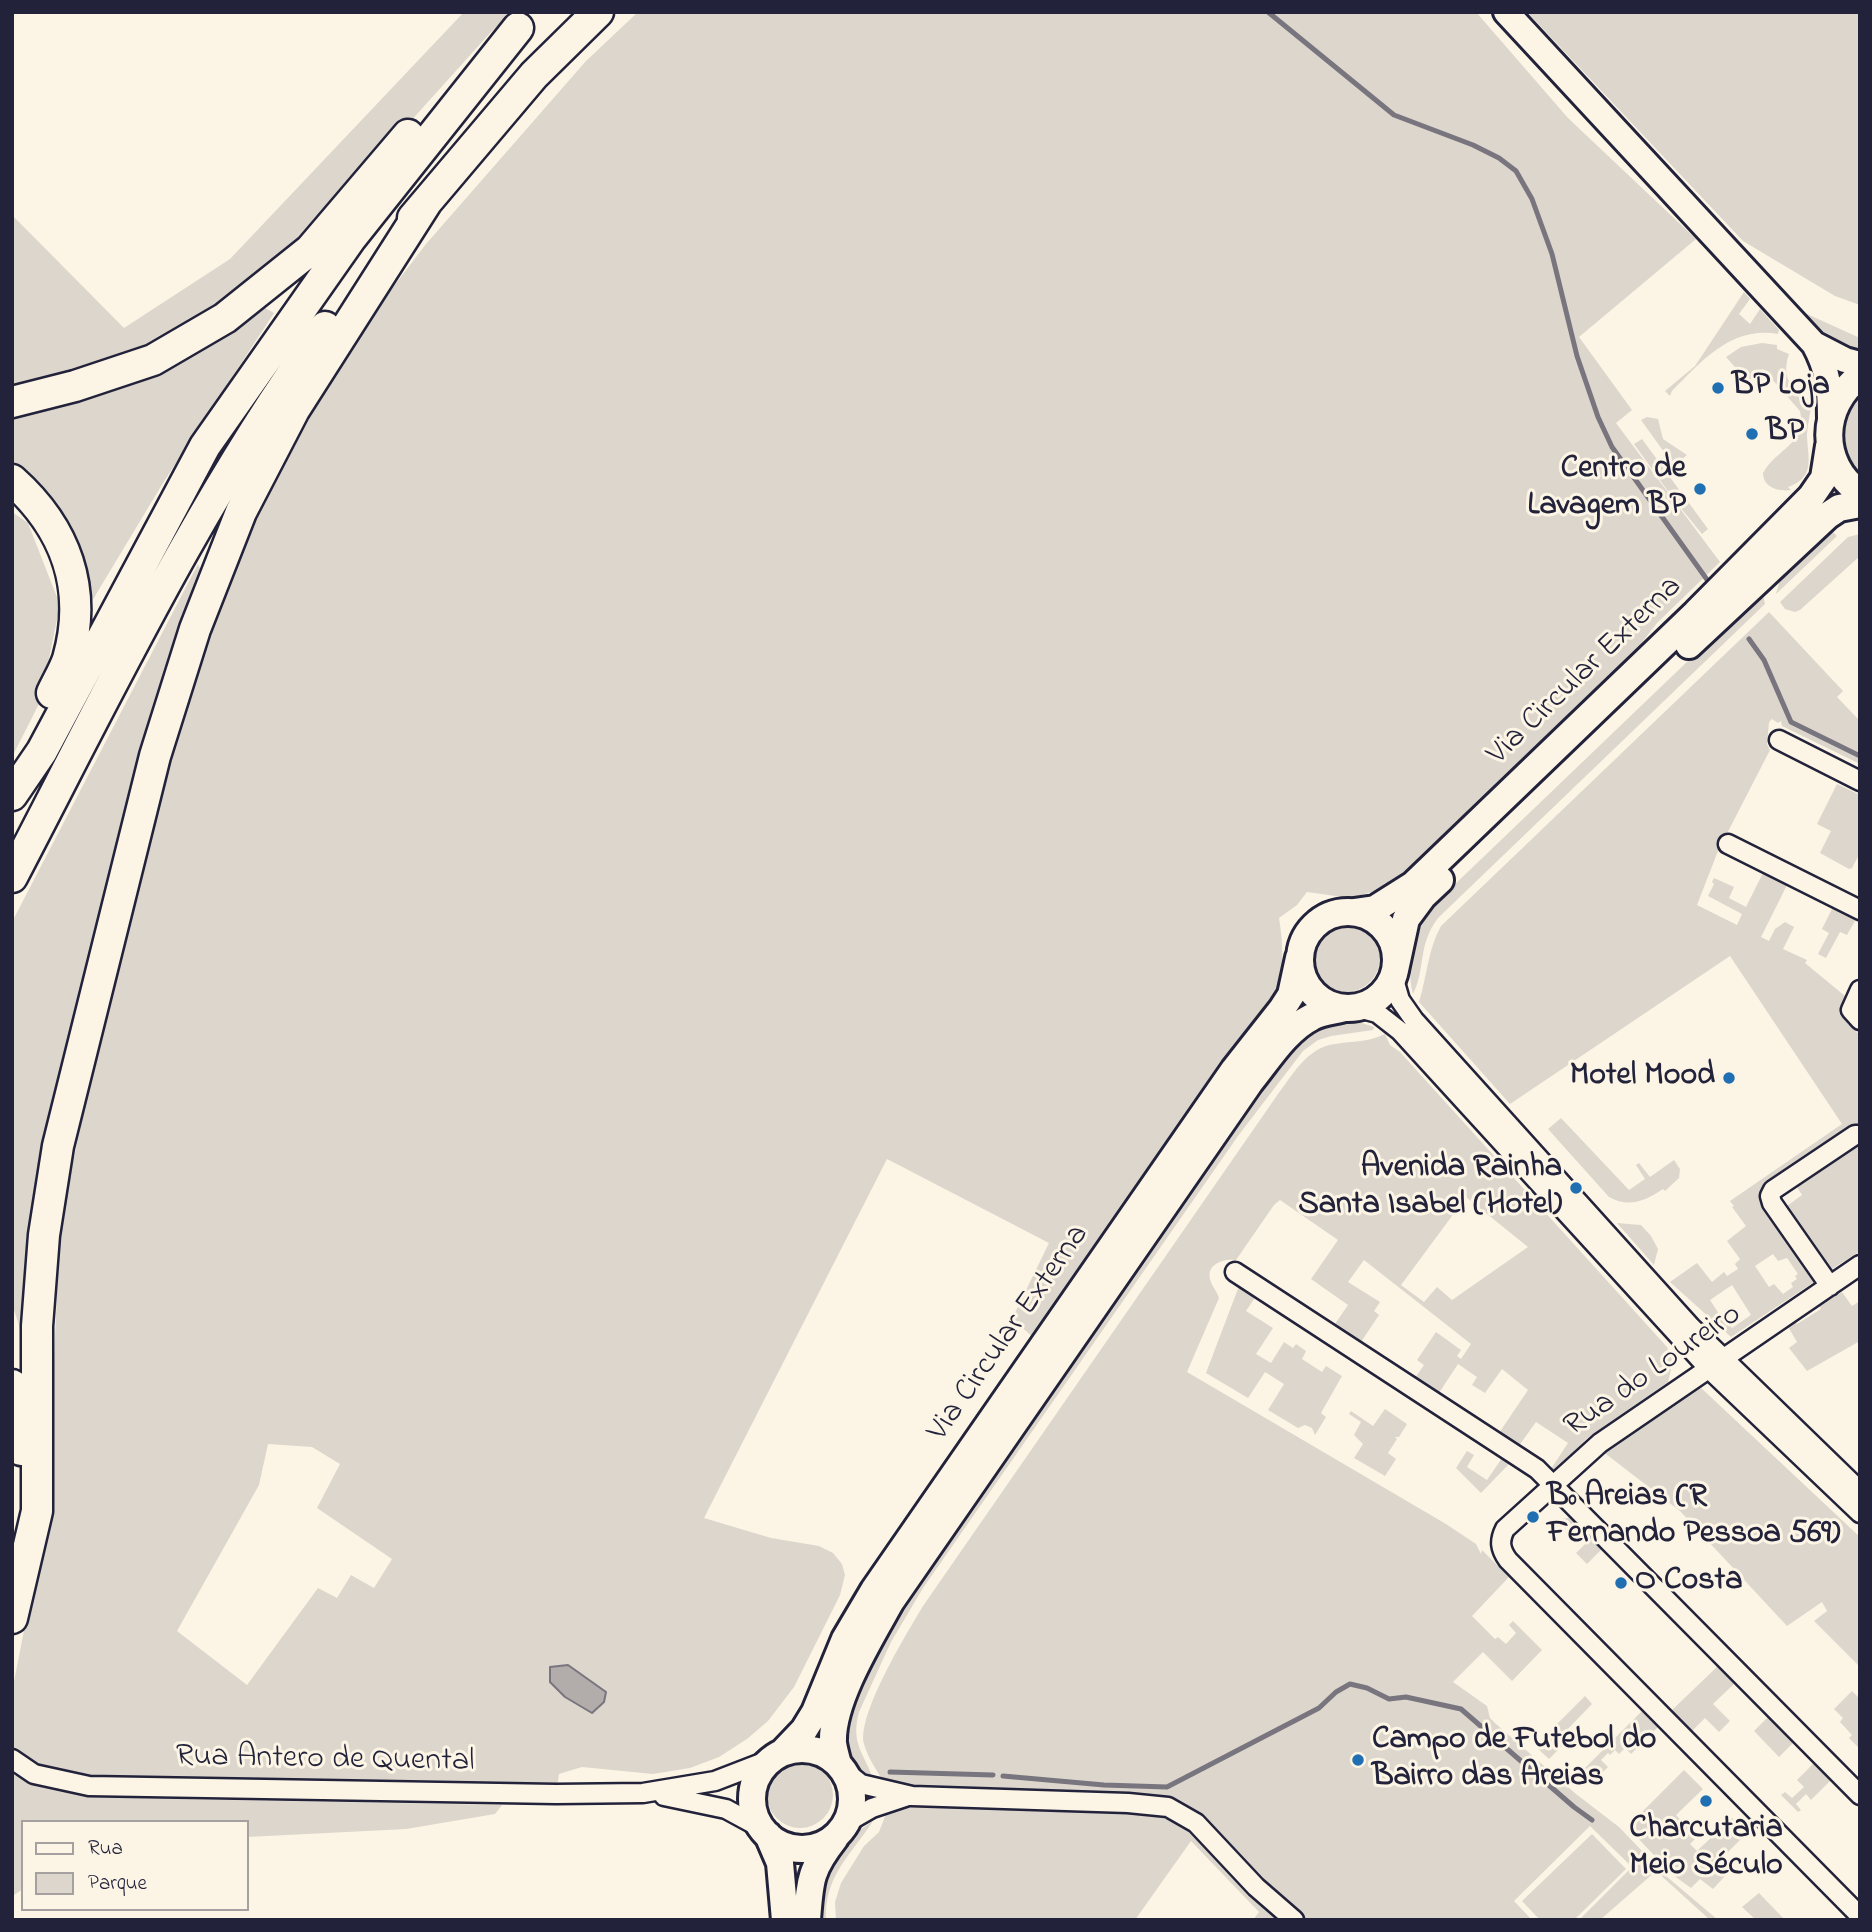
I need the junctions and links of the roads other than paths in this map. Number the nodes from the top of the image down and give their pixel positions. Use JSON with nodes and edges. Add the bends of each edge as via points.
{"nodes":[{"id":1,"x":598,"y":12,"type":"edge"},
{"id":2,"x":1506,"y":12,"type":"edge"},
{"id":3,"x":526,"y":20,"type":"edge"},
{"id":4,"x":426,"y":202,"type":"junction"},
{"id":5,"x":1814,"y":344,"type":"junction"},
{"id":6,"x":1860,"y":364,"type":"edge"},
{"id":7,"x":1860,"y":376,"type":"edge"},
{"id":8,"x":12,"y":402,"type":"edge"},
{"id":9,"x":1830,"y":418,"type":"junction"},
{"id":10,"x":1829,"y":446,"type":"junction"},
{"id":11,"x":12,"y":480,"type":"edge"},
{"id":12,"x":1860,"y":493,"type":"edge"},
{"id":13,"x":1860,"y":504,"type":"edge"},
{"id":14,"x":1779,"y":740,"type":"dead end"},
{"id":15,"x":1860,"y":781,"type":"edge"},
{"id":16,"x":12,"y":786,"type":"edge"},
{"id":17,"x":12,"y":795,"type":"edge"},
{"id":18,"x":1728,"y":844,"type":"dead end"},
{"id":19,"x":12,"y":877,"type":"edge"},
{"id":20,"x":1860,"y":910,"type":"edge"},
{"id":21,"x":1354,"y":912,"type":"junction"},
{"id":22,"x":1299,"y":958,"type":"junction"},
{"id":23,"x":1394,"y":973,"type":"junction"},
{"id":24,"x":1350,"y":1008,"type":"junction"},
{"id":25,"x":1860,"y":1135,"type":"edge"},
{"id":26,"x":1860,"y":1265,"type":"edge"},
{"id":27,"x":1235,"y":1272,"type":"dead end"},
{"id":28,"x":1830,"y":1286,"type":"junction"},
{"id":29,"x":1716,"y":1364,"type":"junction"},
{"id":30,"x":12,"y":1385,"type":"edge"},
{"id":31,"x":1552,"y":1484,"type":"junction"},
{"id":32,"x":1860,"y":1492,"type":"edge"},
{"id":33,"x":1860,"y":1513,"type":"edge"},
{"id":34,"x":20,"y":1584,"type":"junction"},
{"id":35,"x":12,"y":1619,"type":"edge"},
{"id":36,"x":777,"y":1755,"type":"junction"},
{"id":37,"x":12,"y":1759,"type":"edge"},
{"id":38,"x":840,"y":1766,"type":"junction"},
{"id":39,"x":643,"y":1793,"type":"junction"},
{"id":40,"x":1860,"y":1795,"type":"edge"},
{"id":41,"x":912,"y":1796,"type":"junction"},
{"id":42,"x":843,"y":1827,"type":"junction"},
{"id":43,"x":764,"y":1832,"type":"junction"},
{"id":44,"x":1860,"y":1916,"type":"edge"},
{"id":45,"x":785,"y":1920,"type":"edge"},
{"id":46,"x":807,"y":1920,"type":"edge"},
{"id":47,"x":1294,"y":1920,"type":"edge"}],
"edges":[{"from":1,"to":4,"type":"highway","via":[[534,75]]},
{"from":2,"to":5,"type":"main road"},
{"from":3,"to":8,"type":"highway","via":[[414,128],[310,250],[225,318],[153,360]]},
{"from":3,"to":17,"type":"highway","via":[[351,237],[205,446],[43,751]]},
{"from":4,"to":19,"type":"highway","via":[[280,389],[188,541]]},
{"from":4,"to":34,"type":"highway","via":[[294,410],[241,512],[195,629],[155,756],[58,1146],[44,1235],[37,1326],[37,1511]]},
{"from":5,"to":6,"type":"main road"},
{"from":5,"to":9,"type":"main road","via":[[1827,374]]},
{"from":7,"to":9,"type":"main road","via":[[1841,393]]},
{"from":9,"to":10,"type":"main road","name":"Via Circular Externa"},
{"from":10,"to":12,"type":"main road","via":[[1839,471]]},
{"from":10,"to":21,"type":"main road","name":"Via Circular Externa","via":[[1824,478],[1811,497],[1696,613],[1413,885],[1375,909]]},
{"from":11,"to":16,"type":"highway","via":[[34,499],[53,526],[75,583],[68,661],[31,735]]},
{"from":13,"to":23,"type":"main road","name":"Via Circular Externa","via":[[1827,516],[1423,897],[1406,919]]},
{"from":14,"to":15,"type":"street"},
{"from":18,"to":20,"type":"street"},
{"from":21,"to":22,"type":"main road","via":[[1325,917],[1312,927]]},
{"from":21,"to":23,"type":"main road","via":[[1369,917],[1386,932],[1396,953]]},
{"from":22,"to":24,"type":"main road","via":[[1302,976],[1315,996],[1330,1005]]},
{"from":22,"to":36,"type":"main road","name":"Via Circular Externa","via":[[1283,1009],[1234,1070],[873,1590],[845,1639],[814,1713],[804,1730]]},
{"from":23,"to":24,"type":"main road","via":[[1379,997]]},
{"from":23,"to":29,"type":"street","via":[[1400,1000],[1414,1020]]},
{"from":24,"to":29,"type":"street","via":[[1377,1013],[1400,1031]]},
{"from":24,"to":38,"type":"main road","name":"Via Circular Externa","via":[[1312,1017],[1282,1042],[1250,1082],[891,1601],[864,1649],[834,1728],[833,1745]]},
{"from":25,"to":28,"type":"street","via":[[1770,1196]]},
{"from":26,"to":28,"type":"street","name":"Rua do Loureiro"},
{"from":27,"to":31,"type":"street","via":[[1537,1469]]},
{"from":28,"to":29,"type":"street","name":"Rua do Loureiro"},
{"from":29,"to":31,"type":"street","name":"Rua do Loureiro","via":[[1600,1443]]},
{"from":29,"to":32,"type":"street"},
{"from":29,"to":33,"type":"street"},
{"from":30,"to":34,"type":"highway","via":[[21,1441]]},
{"from":31,"to":40,"type":"street"},
{"from":31,"to":44,"type":"street","name":"Rua do Loureiro","via":[[1505,1528],[1500,1544],[1503,1553]]},
{"from":34,"to":35,"type":"highway"},
{"from":36,"to":38,"type":"main road","via":[[812,1750]]},
{"from":36,"to":39,"type":"street","via":[[715,1781]]},
{"from":36,"to":43,"type":"main road","via":[[757,1777],[752,1799]]},
{"from":37,"to":39,"type":"street","name":"Rua Antero de Quental","via":[[34,1774],[89,1786]]},
{"from":38,"to":41,"type":"street","via":[[861,1784]]},
{"from":38,"to":42,"type":"main road","via":[[852,1795]]},
{"from":39,"to":43,"type":"street","via":[[717,1806]]},
{"from":41,"to":42,"type":"street","via":[[872,1808]]},
{"from":41,"to":47,"type":"street","via":[[1168,1807],[1196,1823]]},
{"from":42,"to":43,"type":"main road","via":[[828,1842],[813,1848],[781,1844]]},
{"from":42,"to":46,"type":"main road","via":[[818,1860],[809,1886]]},
{"from":43,"to":45,"type":"main road","via":[[780,1863]]}]}
